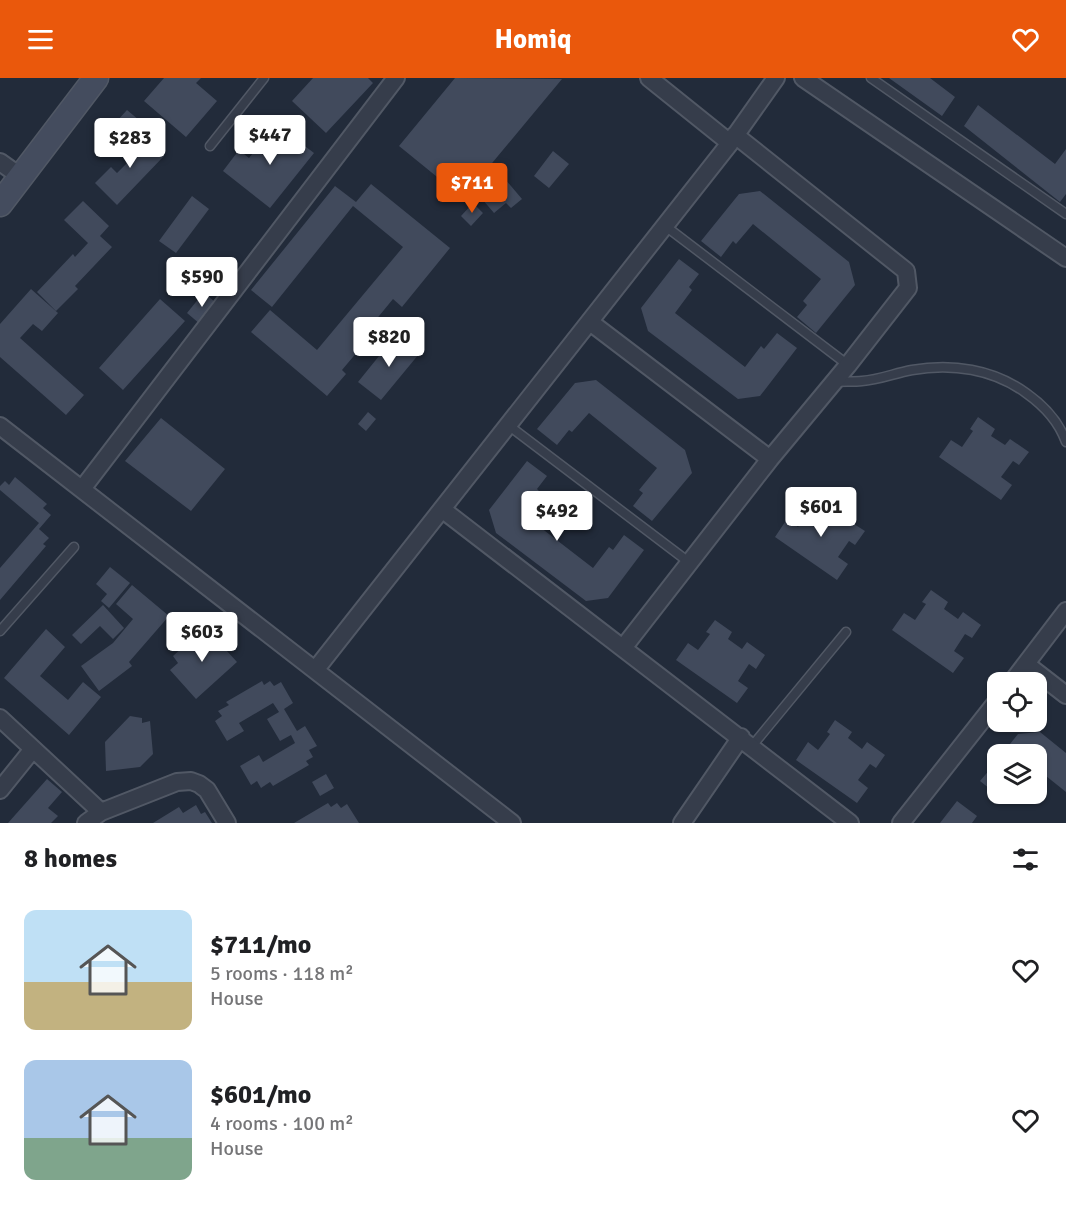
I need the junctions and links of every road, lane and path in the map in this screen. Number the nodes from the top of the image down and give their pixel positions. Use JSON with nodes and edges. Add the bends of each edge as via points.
{"nodes":[{"id":1,"x":96,"y":78,"type":"edge"},
{"id":2,"x":264,"y":78,"type":"edge"},
{"id":3,"x":396,"y":78,"type":"edge"},
{"id":4,"x":648,"y":78,"type":"edge"},
{"id":5,"x":776,"y":78,"type":"edge"},
{"id":6,"x":803,"y":78,"type":"edge"},
{"id":7,"x":871,"y":78,"type":"edge"},
{"id":8,"x":732,"y":139,"type":"junction"},
{"id":9,"x":210,"y":146,"type":"dead end"},
{"id":10,"x":0,"y":162,"type":"edge"},
{"id":11,"x":21,"y":177,"type":"junction"},
{"id":12,"x":0,"y":204,"type":"edge"},
{"id":13,"x":1066,"y":214,"type":"edge"},
{"id":14,"x":664,"y":225,"type":"junction"},
{"id":15,"x":1066,"y":258,"type":"edge"},
{"id":16,"x":590,"y":322,"type":"junction"},
{"id":17,"x":848,"y":365,"type":"junction"},
{"id":18,"x":834,"y":381,"type":"junction"},
{"id":19,"x":508,"y":425,"type":"junction"},
{"id":20,"x":0,"y":426,"type":"edge"},
{"id":21,"x":1066,"y":442,"type":"edge"},
{"id":22,"x":770,"y":459,"type":"junction"},
{"id":23,"x":82,"y":489,"type":"junction"},
{"id":24,"x":443,"y":510,"type":"junction"},
{"id":25,"x":74,"y":547,"type":"dead end"},
{"id":26,"x":690,"y":562,"type":"junction"},
{"id":27,"x":1066,"y":611,"type":"edge"},
{"id":28,"x":0,"y":631,"type":"edge"},
{"id":29,"x":846,"y":632,"type":"dead end"},
{"id":30,"x":623,"y":648,"type":"junction"},
{"id":31,"x":1026,"y":664,"type":"junction"},
{"id":32,"x":316,"y":669,"type":"junction"},
{"id":33,"x":1020,"y":672,"type":"edge"},
{"id":34,"x":1066,"y":695,"type":"edge"},
{"id":35,"x":987,"y":714,"type":"edge"},
{"id":36,"x":0,"y":718,"type":"edge"},
{"id":37,"x":746,"y":742,"type":"junction"},
{"id":38,"x":33,"y":749,"type":"junction"},
{"id":39,"x":0,"y":790,"type":"edge"},
{"id":40,"x":101,"y":812,"type":"junction"},
{"id":41,"x":86,"y":823,"type":"edge"},
{"id":42,"x":227,"y":823,"type":"edge"},
{"id":43,"x":512,"y":823,"type":"edge"},
{"id":44,"x":682,"y":823,"type":"edge"},
{"id":45,"x":850,"y":823,"type":"edge"},
{"id":46,"x":901,"y":823,"type":"edge"}],
"edges":[{"from":1,"to":11,"type":"main road"},
{"from":2,"to":9,"type":"lane"},
{"from":3,"to":23,"type":"street"},
{"from":4,"to":8,"type":"street"},
{"from":5,"to":8,"type":"street"},
{"from":6,"to":15,"type":"street"},
{"from":7,"to":13,"type":"lane"},
{"from":8,"to":14,"type":"street"},
{"from":8,"to":17,"type":"street","via":[[906,271],[908,288]]},
{"from":10,"to":11,"type":"street"},
{"from":11,"to":12,"type":"main road"},
{"from":14,"to":16,"type":"street"},
{"from":14,"to":17,"type":"lane"},
{"from":16,"to":19,"type":"street"},
{"from":16,"to":22,"type":"street"},
{"from":17,"to":18,"type":"street"},
{"from":18,"to":21,"type":"lane","via":[[864,381],[948,367],[980,371],[1010,381],[1035,400],[1050,414]]},
{"from":18,"to":22,"type":"street"},
{"from":19,"to":24,"type":"street"},
{"from":19,"to":26,"type":"lane"},
{"from":20,"to":23,"type":"street"},
{"from":22,"to":26,"type":"street"},
{"from":23,"to":32,"type":"street"},
{"from":24,"to":30,"type":"street"},
{"from":24,"to":32,"type":"street"},
{"from":25,"to":28,"type":"lane"},
{"from":26,"to":30,"type":"street"},
{"from":27,"to":31,"type":"street"},
{"from":29,"to":37,"type":"lane"},
{"from":30,"to":37,"type":"street"},
{"from":31,"to":33,"type":"street"},
{"from":31,"to":34,"type":"street"},
{"from":32,"to":43,"type":"street"},
{"from":35,"to":46,"type":"street"},
{"from":36,"to":38,"type":"street"},
{"from":37,"to":44,"type":"street"},
{"from":37,"to":45,"type":"street"},
{"from":38,"to":39,"type":"street"},
{"from":38,"to":40,"type":"street"},
{"from":40,"to":41,"type":"street"},
{"from":40,"to":42,"type":"street","via":[[177,782],[191,781],[207,790]]}]}
